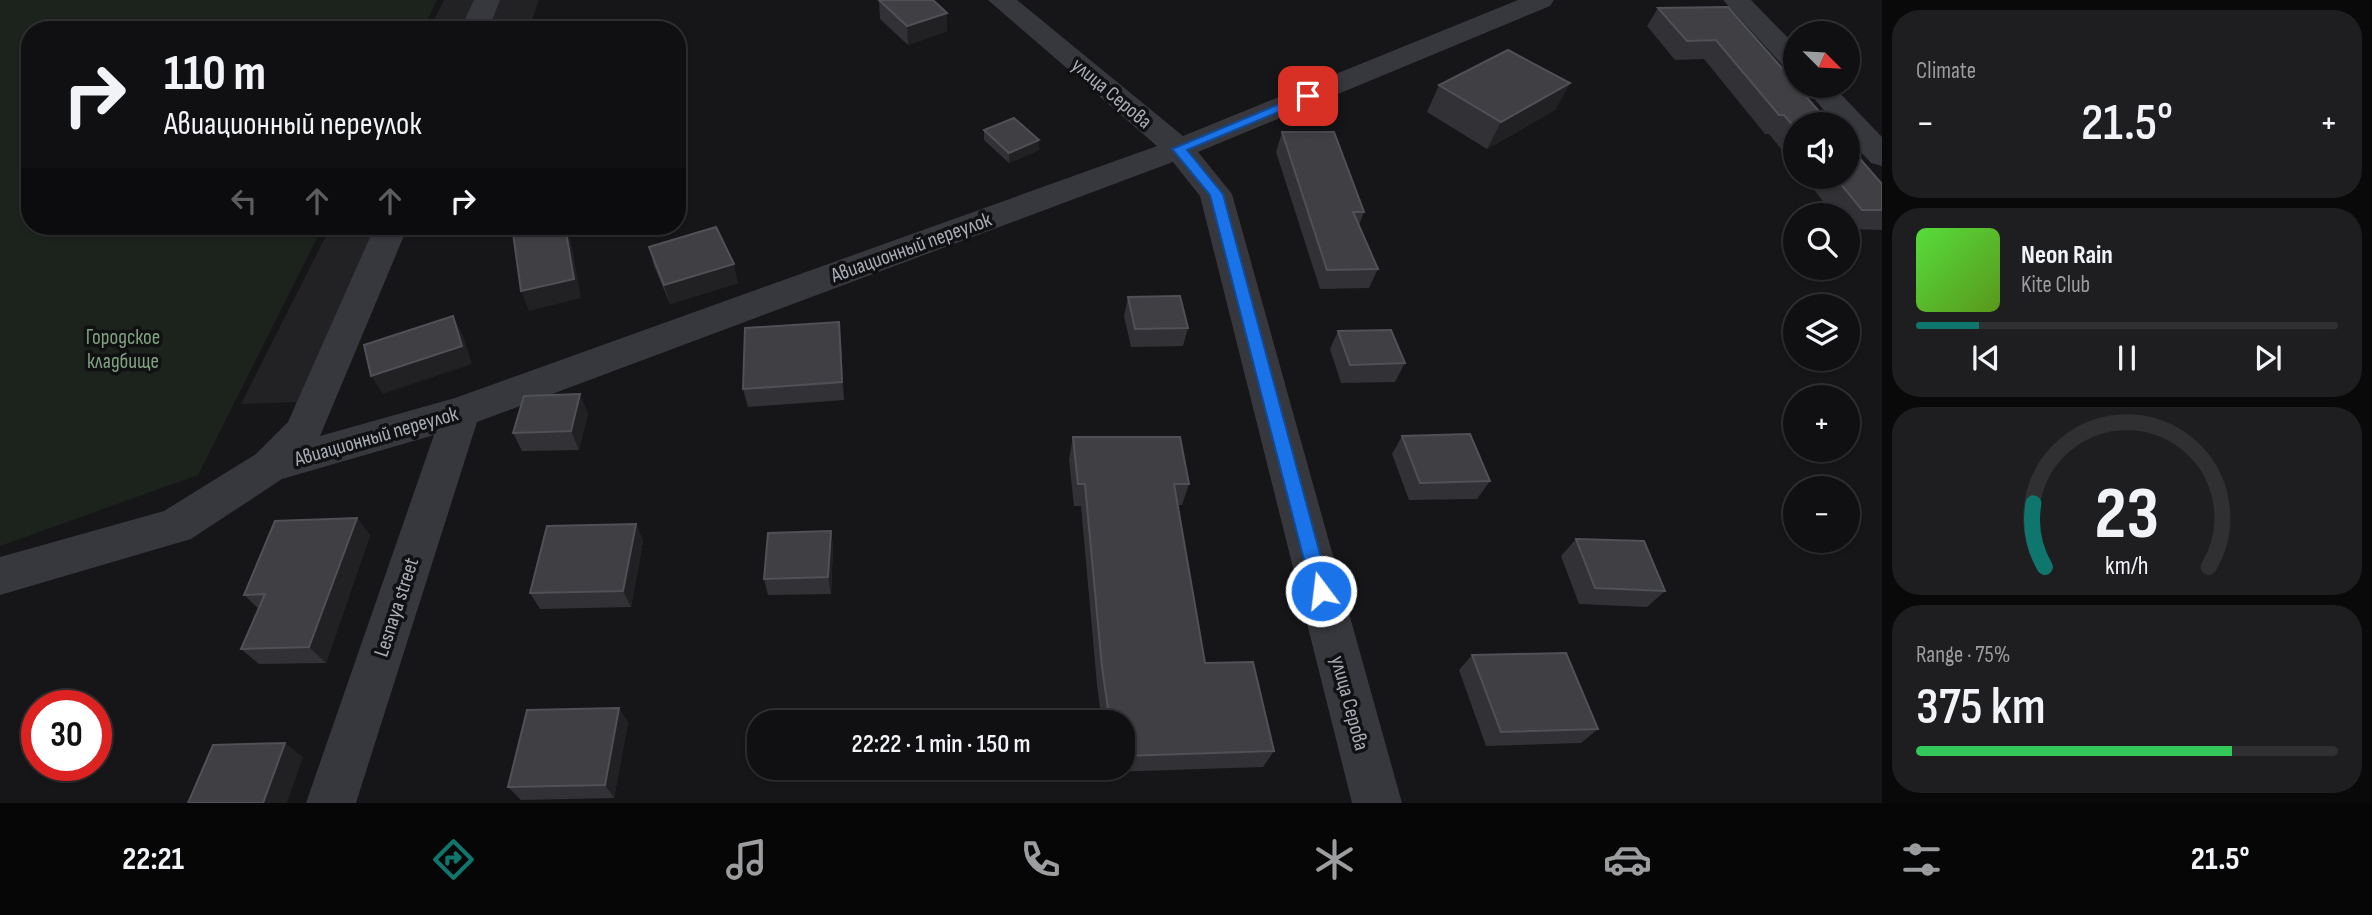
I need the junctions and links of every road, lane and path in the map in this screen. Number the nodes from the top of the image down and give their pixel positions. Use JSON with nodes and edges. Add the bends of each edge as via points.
{"nodes":[{"id":1,"x":487,"y":0,"type":"edge"},
{"id":2,"x":1001,"y":0,"type":"edge"},
{"id":3,"x":1541,"y":0,"type":"edge"},
{"id":4,"x":1736,"y":0,"type":"edge"},
{"id":5,"x":478,"y":21,"type":"edge"},
{"id":6,"x":1783,"y":49,"type":"edge"},
{"id":7,"x":1827,"y":98,"type":"edge"},
{"id":8,"x":1179,"y":149,"type":"junction"},
{"id":9,"x":1882,"y":156,"type":"edge"},
{"id":10,"x":387,"y":235,"type":"edge"},
{"id":11,"x":461,"y":412,"type":"junction"},
{"id":12,"x":270,"y":466,"type":"junction"},
{"id":13,"x":0,"y":576,"type":"edge"},
{"id":14,"x":331,"y":803,"type":"edge"},
{"id":15,"x":1377,"y":803,"type":"edge"}],
"edges":[{"from":1,"to":5,"type":"street"},
{"from":2,"to":8,"type":"street","name":"улица Серова"},
{"from":3,"to":8,"type":"street","name":"Авиационный переулок"},
{"from":4,"to":6,"type":"street"},
{"from":7,"to":9,"type":"street"},
{"from":8,"to":11,"type":"street","name":"Авиационный переулок"},
{"from":8,"to":15,"type":"street","name":"улица Серова","via":[[1216,194]]},
{"from":10,"to":12,"type":"street","via":[[303,431]]},
{"from":11,"to":12,"type":"street","name":"Авиационный переулок"},
{"from":11,"to":14,"type":"street","name":"Lesnaya street"},
{"from":12,"to":13,"type":"street","via":[[176,526]]}]}
